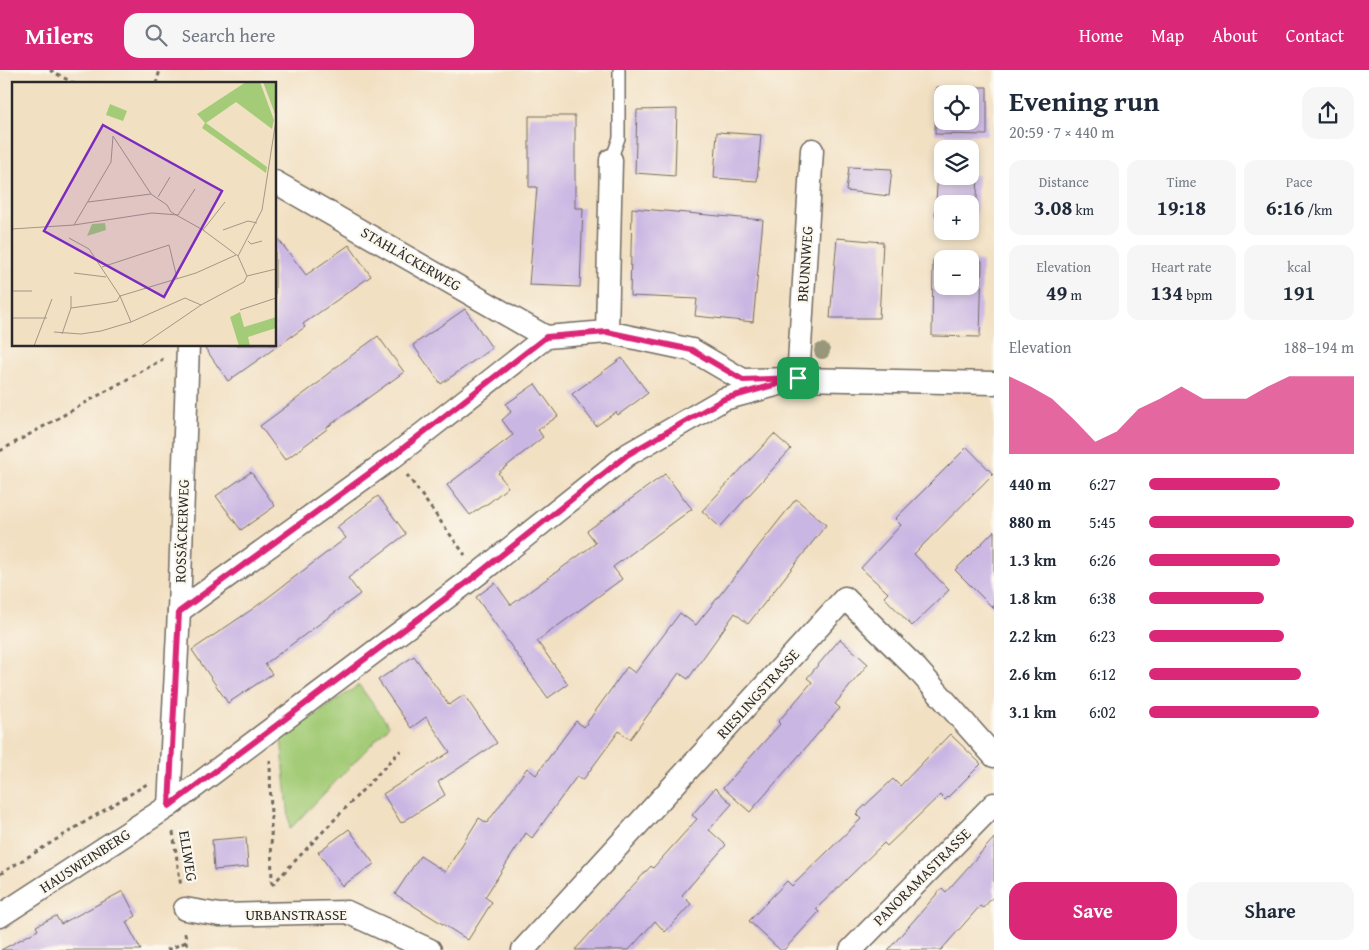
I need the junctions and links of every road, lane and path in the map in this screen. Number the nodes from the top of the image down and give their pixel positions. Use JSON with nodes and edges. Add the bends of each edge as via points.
{"nodes":[{"id":1,"x":50,"y":70,"type":"edge"},
{"id":2,"x":619,"y":70,"type":"edge"},
{"id":3,"x":71,"y":82,"type":"edge"},
{"id":4,"x":812,"y":150,"type":"dead end"},
{"id":5,"x":611,"y":160,"type":"joint"},
{"id":6,"x":276,"y":183,"type":"edge"},
{"id":7,"x":607,"y":332,"type":"junction"},
{"id":8,"x":546,"y":337,"type":"junction"},
{"id":9,"x":179,"y":350,"type":"edge"},
{"id":10,"x":798,"y":378,"type":"junction"},
{"id":11,"x":994,"y":383,"type":"edge"},
{"id":12,"x":0,"y":451,"type":"edge"},
{"id":13,"x":393,"y":456,"type":"junction"},
{"id":14,"x":478,"y":574,"type":"junction"},
{"id":15,"x":179,"y":612,"type":"junction"},
{"id":16,"x":270,"y":732,"type":"junction"},
{"id":17,"x":400,"y":750,"type":"dead end"},
{"id":18,"x":994,"y":756,"type":"edge"},
{"id":19,"x":170,"y":770,"type":"junction"},
{"id":20,"x":994,"y":804,"type":"edge"},
{"id":21,"x":169,"y":806,"type":"junction"},
{"id":22,"x":0,"y":874,"type":"edge"},
{"id":23,"x":272,"y":885,"type":"junction"},
{"id":24,"x":185,"y":910,"type":"joint"},
{"id":25,"x":273,"y":915,"type":"junction"},
{"id":26,"x":0,"y":916,"type":"edge"},
{"id":27,"x":186,"y":942,"type":"dead end"},
{"id":28,"x":167,"y":950,"type":"edge"},
{"id":29,"x":430,"y":950,"type":"edge"},
{"id":30,"x":523,"y":950,"type":"edge"},
{"id":31,"x":851,"y":950,"type":"edge"}],
"edges":[{"from":1,"to":3,"type":"path"},
{"from":2,"to":5,"type":"lane","via":[[620,138]]},
{"from":4,"to":10,"type":"street","name":"BRUNNWEG"},
{"from":5,"to":7,"type":"street"},
{"from":6,"to":8,"type":"street","name":"STAHLÄCKERWEG"},
{"from":7,"to":8,"type":"street"},
{"from":7,"to":10,"type":"street","via":[[692,350],[743,380]]},
{"from":8,"to":13,"type":"street"},
{"from":9,"to":12,"type":"path"},
{"from":9,"to":15,"type":"street","name":"ROSSÄCKERWEG"},
{"from":10,"to":11,"type":"street"},
{"from":10,"to":14,"type":"street","via":[[724,399],[627,455]]},
{"from":13,"to":14,"type":"path"},
{"from":13,"to":15,"type":"street"},
{"from":14,"to":16,"type":"street"},
{"from":15,"to":19,"type":"street","name":"ROSSÄCKERWEG"},
{"from":16,"to":21,"type":"street"},
{"from":16,"to":23,"type":"path"},
{"from":17,"to":23,"type":"path"},
{"from":18,"to":30,"type":"street","name":"RIESLINGSTRASSE","via":[[916,668],[845,598]]},
{"from":19,"to":21,"type":"street","name":"ROSSÄCKERWEG"},
{"from":19,"to":22,"type":"path"},
{"from":20,"to":31,"type":"street","name":"PANORAMASTRASSE"},
{"from":21,"to":24,"type":"path","name":"ELLWEG"},
{"from":21,"to":26,"type":"street","name":"HAUSWEINBERG"},
{"from":23,"to":25,"type":"path"},
{"from":24,"to":25,"type":"street","name":"URBANSTRASSE","via":[[220,915]]},
{"from":25,"to":29,"type":"street","name":"URBANSTRASSE","via":[[347,912]]},
{"from":27,"to":28,"type":"path"}]}
